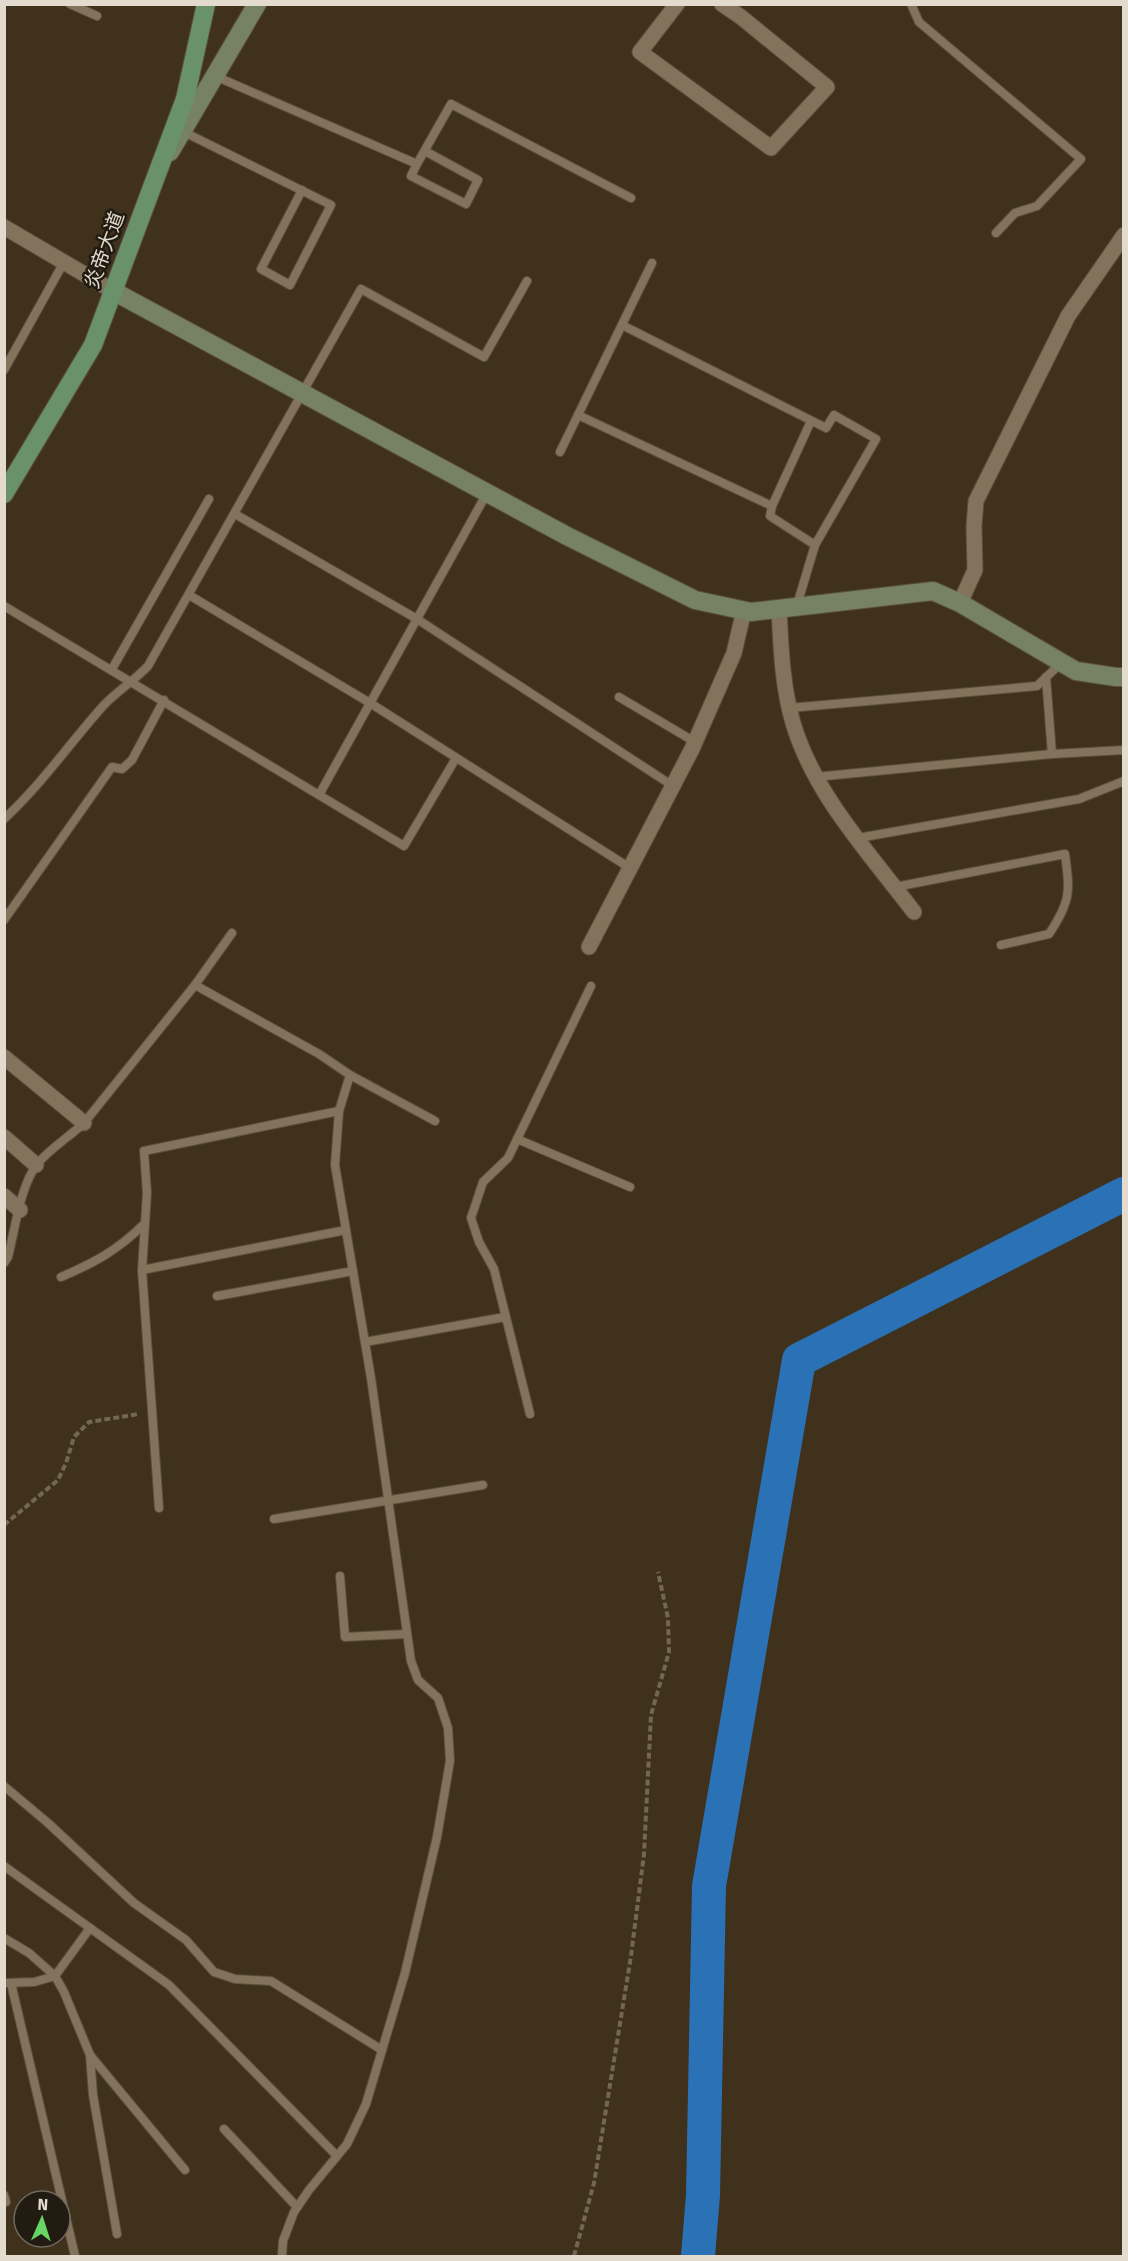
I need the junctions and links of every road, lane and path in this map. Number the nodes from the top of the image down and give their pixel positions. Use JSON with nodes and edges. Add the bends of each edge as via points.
{"nodes":[{"id":1,"x":70,"y":4,"type":"edge"},
{"id":2,"x":206,"y":4,"type":"edge"},
{"id":3,"x":257,"y":4,"type":"edge"},
{"id":4,"x":677,"y":4,"type":"edge"},
{"id":5,"x":722,"y":4,"type":"edge"},
{"id":6,"x":911,"y":4,"type":"edge"},
{"id":7,"x":745,"y":11,"type":"edge"},
{"id":8,"x":97,"y":16,"type":"dead end"},
{"id":9,"x":215,"y":76,"type":"junction"},
{"id":10,"x":182,"y":131,"type":"junction"},
{"id":11,"x":425,"y":151,"type":"junction"},
{"id":12,"x":417,"y":164,"type":"junction"},
{"id":13,"x":157,"y":174,"type":"junction"},
{"id":14,"x":302,"y":190,"type":"junction"},
{"id":15,"x":631,"y":198,"type":"dead end"},
{"id":16,"x":4,"y":227,"type":"edge"},
{"id":17,"x":996,"y":233,"type":"dead end"},
{"id":18,"x":1124,"y":236,"type":"edge"},
{"id":19,"x":64,"y":262,"type":"junction"},
{"id":20,"x":652,"y":263,"type":"dead end"},
{"id":21,"x":527,"y":281,"type":"dead end"},
{"id":22,"x":113,"y":291,"type":"junction"},
{"id":23,"x":622,"y":325,"type":"junction"},
{"id":24,"x":4,"y":370,"type":"edge"},
{"id":25,"x":303,"y":394,"type":"junction"},
{"id":26,"x":578,"y":415,"type":"junction"},
{"id":27,"x":811,"y":421,"type":"junction"},
{"id":28,"x":560,"y":452,"type":"dead end"},
{"id":29,"x":487,"y":493,"type":"junction"},
{"id":30,"x":4,"y":495,"type":"edge"},
{"id":31,"x":209,"y":499,"type":"dead end"},
{"id":32,"x":772,"y":506,"type":"junction"},
{"id":33,"x":235,"y":514,"type":"junction"},
{"id":34,"x":815,"y":545,"type":"junction"},
{"id":35,"x":189,"y":595,"type":"junction"},
{"id":36,"x":960,"y":603,"type":"junction"},
{"id":37,"x":4,"y":606,"type":"edge"},
{"id":38,"x":788,"y":608,"type":"junction"},
{"id":39,"x":744,"y":610,"type":"junction"},
{"id":40,"x":417,"y":619,"type":"junction"},
{"id":41,"x":1061,"y":663,"type":"junction"},
{"id":42,"x":112,"y":669,"type":"junction"},
{"id":43,"x":1046,"y":677,"type":"junction"},
{"id":44,"x":1124,"y":677,"type":"edge"},
{"id":45,"x":132,"y":681,"type":"junction"},
{"id":46,"x":619,"y":697,"type":"dead end"},
{"id":47,"x":164,"y":700,"type":"junction"},
{"id":48,"x":370,"y":703,"type":"junction"},
{"id":49,"x":789,"y":708,"type":"junction"},
{"id":50,"x":695,"y":742,"type":"junction"},
{"id":51,"x":1124,"y":750,"type":"edge"},
{"id":52,"x":1052,"y":754,"type":"junction"},
{"id":53,"x":456,"y":758,"type":"junction"},
{"id":54,"x":815,"y":777,"type":"junction"},
{"id":55,"x":1124,"y":781,"type":"edge"},
{"id":56,"x":673,"y":786,"type":"junction"},
{"id":57,"x":319,"y":795,"type":"junction"},
{"id":58,"x":4,"y":819,"type":"edge"},
{"id":59,"x":858,"y":838,"type":"junction"},
{"id":60,"x":630,"y":868,"type":"junction"},
{"id":61,"x":895,"y":887,"type":"junction"},
{"id":62,"x":914,"y":912,"type":"dead end"},
{"id":63,"x":4,"y":920,"type":"edge"},
{"id":64,"x":232,"y":933,"type":"dead end"},
{"id":65,"x":1002,"y":945,"type":"dead end"},
{"id":66,"x":589,"y":947,"type":"dead end"},
{"id":67,"x":195,"y":985,"type":"junction"},
{"id":68,"x":591,"y":986,"type":"dead end"},
{"id":69,"x":4,"y":1057,"type":"edge"},
{"id":70,"x":350,"y":1075,"type":"junction"},
{"id":71,"x":339,"y":1111,"type":"junction"},
{"id":72,"x":435,"y":1121,"type":"dead end"},
{"id":73,"x":84,"y":1123,"type":"junction"},
{"id":74,"x":4,"y":1137,"type":"edge"},
{"id":75,"x":517,"y":1139,"type":"junction"},
{"id":76,"x":36,"y":1165,"type":"junction"},
{"id":77,"x":630,"y":1187,"type":"dead end"},
{"id":78,"x":4,"y":1196,"type":"edge"},
{"id":79,"x":20,"y":1209,"type":"junction"},
{"id":80,"x":144,"y":1224,"type":"junction"},
{"id":81,"x":346,"y":1230,"type":"junction"},
{"id":82,"x":4,"y":1263,"type":"edge"},
{"id":83,"x":142,"y":1270,"type":"junction"},
{"id":84,"x":353,"y":1272,"type":"junction"},
{"id":85,"x":61,"y":1277,"type":"dead end"},
{"id":86,"x":217,"y":1296,"type":"dead end"},
{"id":87,"x":505,"y":1317,"type":"junction"},
{"id":88,"x":365,"y":1342,"type":"junction"},
{"id":89,"x":152,"y":1412,"type":"junction"},
{"id":90,"x":530,"y":1414,"type":"dead end"},
{"id":91,"x":483,"y":1485,"type":"dead end"},
{"id":92,"x":388,"y":1501,"type":"junction"},
{"id":93,"x":159,"y":1508,"type":"dead end"},
{"id":94,"x":274,"y":1519,"type":"dead end"},
{"id":95,"x":4,"y":1525,"type":"edge"},
{"id":96,"x":658,"y":1572,"type":"dead end"},
{"id":97,"x":340,"y":1576,"type":"dead end"},
{"id":98,"x":407,"y":1634,"type":"junction"},
{"id":99,"x":4,"y":1786,"type":"edge"},
{"id":100,"x":4,"y":1866,"type":"edge"},
{"id":101,"x":90,"y":1928,"type":"junction"},
{"id":102,"x":4,"y":1938,"type":"edge"},
{"id":103,"x":55,"y":1976,"type":"junction"},
{"id":104,"x":8,"y":1983,"type":"edge"},
{"id":105,"x":382,"y":2050,"type":"junction"},
{"id":106,"x":90,"y":2055,"type":"junction"},
{"id":107,"x":224,"y":2129,"type":"dead end"},
{"id":108,"x":337,"y":2156,"type":"junction"},
{"id":109,"x":185,"y":2170,"type":"dead end"},
{"id":110,"x":297,"y":2207,"type":"junction"},
{"id":111,"x":117,"y":2234,"type":"dead end"},
{"id":112,"x":75,"y":2256,"type":"edge"},
{"id":113,"x":282,"y":2256,"type":"edge"},
{"id":114,"x":574,"y":2256,"type":"edge"}],
"edges":[{"from":1,"to":8,"type":"lane"},
{"from":2,"to":13,"type":"main road","name":"炎帝大道","via":[[185,99]]},
{"from":3,"to":9,"type":"main road"},
{"from":4,"to":7,"type":"street","via":[[640,52],[771,148],[827,87]]},
{"from":5,"to":7,"type":"street"},
{"from":6,"to":17,"type":"lane","via":[[919,22],[1081,159],[1037,206],[1015,213]]},
{"from":9,"to":10,"type":"main road"},
{"from":9,"to":12,"type":"lane"},
{"from":10,"to":13,"type":"main road"},
{"from":10,"to":14,"type":"lane"},
{"from":11,"to":12,"type":"lane"},
{"from":11,"to":12,"type":"lane","via":[[478,180],[466,204],[411,176]]},
{"from":11,"to":15,"type":"lane","via":[[451,104]]},
{"from":13,"to":22,"type":"main road","name":"炎帝大道"},
{"from":14,"to":14,"type":"lane","via":[[331,205],[290,285],[261,269]]},
{"from":16,"to":19,"type":"street"},
{"from":18,"to":36,"type":"street","via":[[1068,316],[976,501],[975,570]]},
{"from":19,"to":22,"type":"street"},
{"from":19,"to":24,"type":"lane"},
{"from":20,"to":23,"type":"lane"},
{"from":21,"to":25,"type":"lane","via":[[484,357],[361,289]]},
{"from":22,"to":25,"type":"main road"},
{"from":22,"to":30,"type":"main road","name":"炎帝大道","via":[[93,345]]},
{"from":23,"to":26,"type":"lane"},
{"from":23,"to":27,"type":"lane"},
{"from":25,"to":29,"type":"main road"},
{"from":25,"to":33,"type":"lane"},
{"from":26,"to":28,"type":"lane"},
{"from":26,"to":32,"type":"lane"},
{"from":27,"to":32,"type":"lane"},
{"from":27,"to":34,"type":"lane","via":[[826,428],[834,416],[876,439]]},
{"from":29,"to":39,"type":"main road","via":[[695,600]]},
{"from":29,"to":40,"type":"lane"},
{"from":31,"to":42,"type":"lane"},
{"from":32,"to":34,"type":"lane","via":[[770,516]]},
{"from":33,"to":35,"type":"lane"},
{"from":33,"to":40,"type":"lane"},
{"from":34,"to":38,"type":"lane"},
{"from":35,"to":45,"type":"lane","via":[[148,666]]},
{"from":35,"to":48,"type":"lane"},
{"from":36,"to":38,"type":"main road","via":[[933,591]]},
{"from":36,"to":41,"type":"main road"},
{"from":37,"to":42,"type":"lane"},
{"from":38,"to":39,"type":"main road"},
{"from":38,"to":49,"type":"street","via":[[783,684]]},
{"from":39,"to":50,"type":"street","via":[[734,653]]},
{"from":40,"to":48,"type":"lane"},
{"from":40,"to":56,"type":"lane"},
{"from":41,"to":43,"type":"lane"},
{"from":41,"to":44,"type":"main road","via":[[1076,671]]},
{"from":42,"to":45,"type":"lane"},
{"from":43,"to":49,"type":"lane","via":[[1037,686]]},
{"from":43,"to":52,"type":"lane"},
{"from":45,"to":47,"type":"lane"},
{"from":45,"to":58,"type":"lane","via":[[104,705]]},
{"from":46,"to":50,"type":"lane"},
{"from":47,"to":57,"type":"lane"},
{"from":47,"to":63,"type":"lane","via":[[132,760],[122,769],[112,767]]},
{"from":48,"to":53,"type":"lane"},
{"from":48,"to":57,"type":"lane"},
{"from":49,"to":54,"type":"street"},
{"from":50,"to":56,"type":"street"},
{"from":51,"to":52,"type":"lane"},
{"from":52,"to":54,"type":"lane"},
{"from":53,"to":57,"type":"lane","via":[[404,846]]},
{"from":53,"to":60,"type":"lane"},
{"from":54,"to":59,"type":"street"},
{"from":55,"to":59,"type":"lane","via":[[1079,800]]},
{"from":56,"to":60,"type":"street"},
{"from":59,"to":61,"type":"street"},
{"from":60,"to":66,"type":"street"},
{"from":61,"to":62,"type":"street"},
{"from":61,"to":65,"type":"lane","via":[[1065,854],[1069,888],[1063,914],[1048,934]]},
{"from":64,"to":67,"type":"lane"},
{"from":67,"to":70,"type":"lane"},
{"from":67,"to":73,"type":"lane"},
{"from":68,"to":75,"type":"lane"},
{"from":69,"to":73,"type":"street"},
{"from":70,"to":71,"type":"lane"},
{"from":70,"to":72,"type":"lane"},
{"from":71,"to":80,"type":"lane","via":[[144,1151]]},
{"from":71,"to":81,"type":"lane","via":[[335,1166]]},
{"from":73,"to":76,"type":"lane"},
{"from":74,"to":76,"type":"street"},
{"from":75,"to":77,"type":"lane"},
{"from":75,"to":87,"type":"lane","via":[[508,1158],[483,1182],[471,1218],[494,1269]]},
{"from":76,"to":79,"type":"lane"},
{"from":78,"to":79,"type":"street"},
{"from":79,"to":82,"type":"lane"},
{"from":80,"to":83,"type":"lane"},
{"from":80,"to":85,"type":"lane","via":[[125,1243],[97,1261]]},
{"from":81,"to":83,"type":"lane"},
{"from":81,"to":84,"type":"lane"},
{"from":83,"to":89,"type":"lane"},
{"from":84,"to":86,"type":"lane"},
{"from":84,"to":88,"type":"lane"},
{"from":87,"to":88,"type":"lane"},
{"from":87,"to":90,"type":"lane"},
{"from":88,"to":92,"type":"lane"},
{"from":89,"to":93,"type":"lane"},
{"from":89,"to":95,"type":"path","via":[[89,1422],[74,1437],[58,1480]]},
{"from":91,"to":92,"type":"lane"},
{"from":92,"to":94,"type":"lane"},
{"from":92,"to":98,"type":"lane"},
{"from":96,"to":114,"type":"path","via":[[668,1617],[669,1652],[651,1715],[644,1854],[631,1956],[594,2183]]},
{"from":97,"to":98,"type":"lane","via":[[345,1637]]},
{"from":98,"to":105,"type":"lane","via":[[418,1680],[438,1698],[448,1728],[450,1761],[437,1837],[405,1973]]},
{"from":99,"to":105,"type":"lane","via":[[134,1903],[186,1940],[214,1972],[235,1979],[271,1982]]},
{"from":100,"to":101,"type":"lane"},
{"from":101,"to":103,"type":"lane"},
{"from":101,"to":108,"type":"lane","via":[[169,1985]]},
{"from":102,"to":103,"type":"lane"},
{"from":103,"to":104,"type":"lane"},
{"from":103,"to":106,"type":"lane"},
{"from":104,"to":112,"type":"lane"},
{"from":105,"to":108,"type":"lane","via":[[366,2104]]},
{"from":106,"to":109,"type":"lane"},
{"from":106,"to":111,"type":"lane"},
{"from":107,"to":110,"type":"lane"},
{"from":108,"to":110,"type":"lane"},
{"from":110,"to":113,"type":"lane","via":[[283,2241]]}]}
